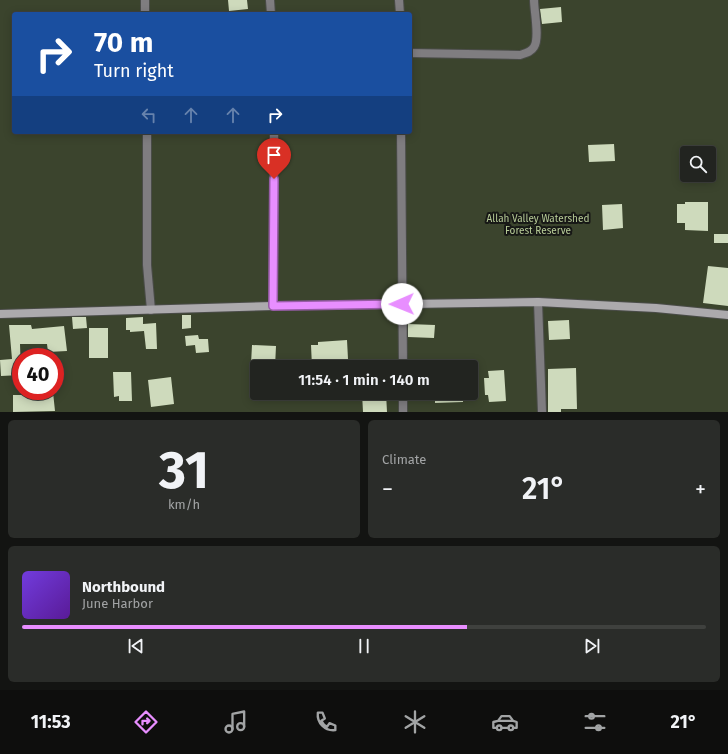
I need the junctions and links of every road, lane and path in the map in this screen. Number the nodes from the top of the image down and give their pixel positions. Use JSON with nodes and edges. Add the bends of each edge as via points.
{"nodes":[{"id":1,"x":145,"y":0,"type":"edge"},
{"id":2,"x":270,"y":0,"type":"edge"},
{"id":3,"x":399,"y":0,"type":"edge"},
{"id":4,"x":534,"y":0,"type":"edge"},
{"id":5,"x":145,"y":12,"type":"edge"},
{"id":6,"x":271,"y":12,"type":"edge"},
{"id":7,"x":400,"y":12,"type":"edge"},
{"id":8,"x":412,"y":53,"type":"edge"},
{"id":9,"x":147,"y":134,"type":"edge"},
{"id":10,"x":274,"y":134,"type":"edge"},
{"id":11,"x":401,"y":134,"type":"edge"},
{"id":12,"x":538,"y":302,"type":"junction"},
{"id":13,"x":402,"y":304,"type":"junction"},
{"id":14,"x":273,"y":306,"type":"junction"},
{"id":15,"x":150,"y":310,"type":"junction"},
{"id":16,"x":0,"y":314,"type":"edge"},
{"id":17,"x":728,"y":315,"type":"edge"},
{"id":18,"x":402,"y":360,"type":"edge"},
{"id":19,"x":403,"y":400,"type":"edge"},
{"id":20,"x":403,"y":412,"type":"edge"},
{"id":21,"x":542,"y":412,"type":"edge"}],
"edges":[{"from":1,"to":5,"type":"street"},
{"from":2,"to":6,"type":"street"},
{"from":3,"to":7,"type":"street"},
{"from":4,"to":8,"type":"street","via":[[537,39],[529,52],[520,55]]},
{"from":9,"to":15,"type":"street","via":[[147,265]]},
{"from":10,"to":14,"type":"street"},
{"from":11,"to":13,"type":"street"},
{"from":12,"to":13,"type":"street"},
{"from":12,"to":17,"type":"street","via":[[648,307]]},
{"from":12,"to":21,"type":"street"},
{"from":13,"to":14,"type":"street"},
{"from":13,"to":18,"type":"street"},
{"from":14,"to":15,"type":"street"},
{"from":15,"to":16,"type":"street"},
{"from":19,"to":20,"type":"street"}]}
